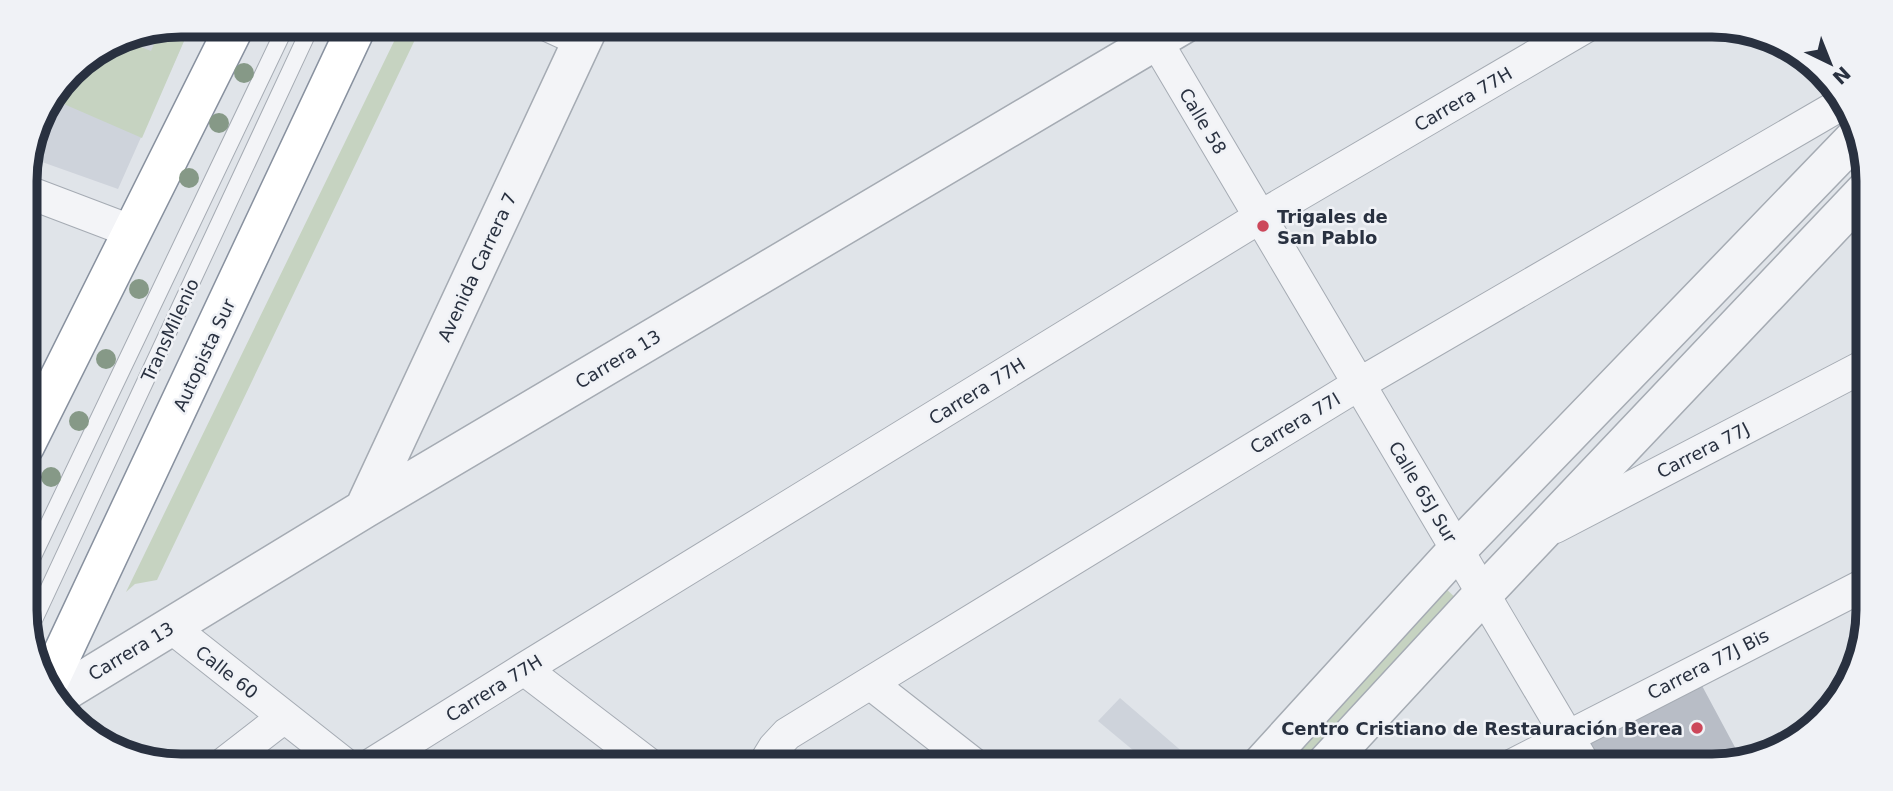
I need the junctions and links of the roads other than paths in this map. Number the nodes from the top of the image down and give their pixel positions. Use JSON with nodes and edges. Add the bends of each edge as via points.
{"nodes":[{"id":1,"x":230,"y":37,"type":"edge"},
{"id":2,"x":281,"y":37,"type":"edge"},
{"id":3,"x":306,"y":37,"type":"edge"},
{"id":4,"x":352,"y":37,"type":"edge"},
{"id":5,"x":584,"y":37,"type":"edge"},
{"id":6,"x":1150,"y":37,"type":"edge"},
{"id":7,"x":1166,"y":37,"type":"edge"},
{"id":8,"x":1568,"y":37,"type":"edge"},
{"id":9,"x":1836,"y":107,"type":"edge"},
{"id":10,"x":1851,"y":142,"type":"edge"},
{"id":11,"x":37,"y":196,"type":"edge"},
{"id":12,"x":1856,"y":201,"type":"edge"},
{"id":13,"x":1260,"y":217,"type":"junction"},
{"id":14,"x":133,"y":232,"type":"junction"},
{"id":15,"x":1856,"y":371,"type":"edge"},
{"id":16,"x":1359,"y":384,"type":"junction"},
{"id":17,"x":37,"y":424,"type":"edge"},
{"id":18,"x":364,"y":509,"type":"junction"},
{"id":19,"x":1538,"y":536,"type":"junction"},
{"id":20,"x":37,"y":548,"type":"edge"},
{"id":21,"x":1457,"y":550,"type":"junction"},
{"id":22,"x":1856,"y":589,"type":"edge"},
{"id":23,"x":1483,"y":594,"type":"junction"},
{"id":24,"x":37,"y":614,"type":"edge"},
{"id":25,"x":171,"y":627,"type":"junction"},
{"id":26,"x":524,"y":669,"type":"junction"},
{"id":27,"x":52,"y":675,"type":"edge"},
{"id":28,"x":870,"y":683,"type":"junction"},
{"id":29,"x":63,"y":693,"type":"edge"},
{"id":30,"x":284,"y":717,"type":"junction"},
{"id":31,"x":1568,"y":736,"type":"junction"},
{"id":32,"x":236,"y":754,"type":"edge"},
{"id":33,"x":332,"y":754,"type":"edge"},
{"id":34,"x":388,"y":754,"type":"edge"},
{"id":35,"x":635,"y":754,"type":"edge"},
{"id":36,"x":770,"y":754,"type":"edge"},
{"id":37,"x":961,"y":754,"type":"edge"},
{"id":38,"x":1271,"y":754,"type":"edge"},
{"id":39,"x":1335,"y":754,"type":"edge"},
{"id":40,"x":1534,"y":754,"type":"edge"},
{"id":41,"x":1578,"y":754,"type":"edge"}],
"edges":[{"from":1,"to":14,"type":"highway"},
{"from":2,"to":20,"type":"lane","name":"TransMilenio"},
{"from":3,"to":24,"type":"lane","name":"TransMilenio"},
{"from":4,"to":27,"type":"highway","name":"Autopista Sur"},
{"from":5,"to":18,"type":"street","name":"Avenida Carrera 7"},
{"from":6,"to":18,"type":"street","name":"Carrera 13"},
{"from":7,"to":13,"type":"street","name":"Calle 58"},
{"from":8,"to":13,"type":"street","name":"Carrera 77H"},
{"from":9,"to":16,"type":"street","name":"Carrera 77I"},
{"from":10,"to":21,"type":"street"},
{"from":11,"to":14,"type":"street"},
{"from":12,"to":19,"type":"street"},
{"from":13,"to":16,"type":"street","name":"Calle 65J Sur"},
{"from":13,"to":26,"type":"street","name":"Carrera 77H"},
{"from":14,"to":17,"type":"highway"},
{"from":15,"to":19,"type":"street","name":"Carrera 77J"},
{"from":16,"to":21,"type":"street","name":"Calle 65J Sur"},
{"from":16,"to":28,"type":"street","name":"Carrera 77I"},
{"from":18,"to":25,"type":"street","name":"Carrera 13"},
{"from":19,"to":23,"type":"street"},
{"from":21,"to":23,"type":"street","name":"Calle 65J Sur"},
{"from":21,"to":38,"type":"street"},
{"from":22,"to":31,"type":"street","name":"Carrera 77J Bis"},
{"from":23,"to":31,"type":"street","name":"Calle 65J Sur"},
{"from":23,"to":39,"type":"street"},
{"from":25,"to":29,"type":"street","name":"Carrera 13"},
{"from":25,"to":30,"type":"street","name":"Calle 60"},
{"from":26,"to":34,"type":"street","name":"Carrera 77H"},
{"from":26,"to":35,"type":"street"},
{"from":28,"to":36,"type":"street","name":"Carrera 77I","via":[[787,734]]},
{"from":28,"to":37,"type":"street"},
{"from":30,"to":32,"type":"street"},
{"from":30,"to":33,"type":"street","name":"Calle 60"},
{"from":31,"to":40,"type":"street","name":"Carrera 77J Bis"},
{"from":31,"to":41,"type":"street","name":"Calle 65J Sur"}]}
